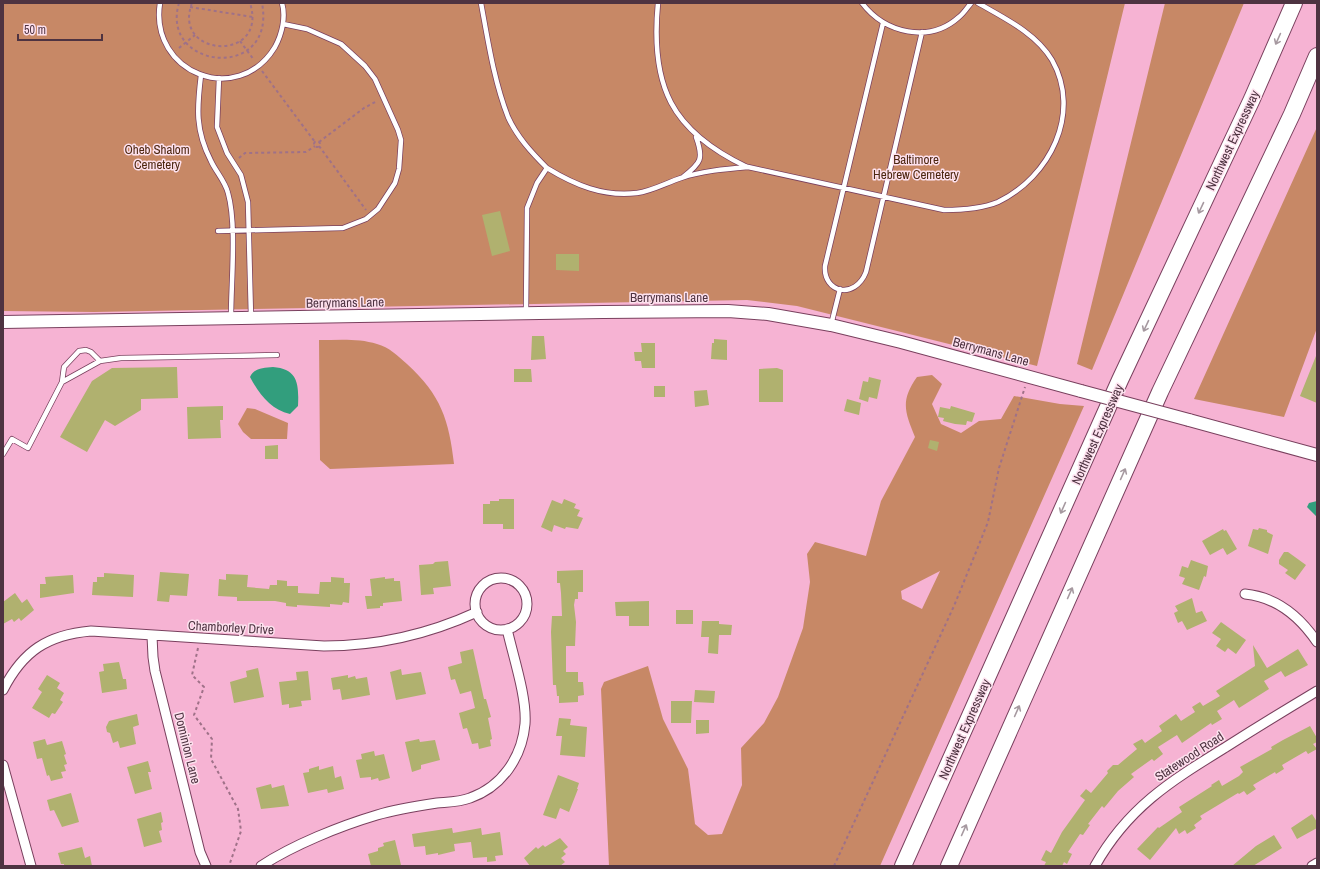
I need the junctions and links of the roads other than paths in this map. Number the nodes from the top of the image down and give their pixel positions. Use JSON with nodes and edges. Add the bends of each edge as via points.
{"nodes":[{"id":1,"x":160,"y":3,"type":"edge"},
{"id":2,"x":282,"y":3,"type":"edge"},
{"id":3,"x":481,"y":3,"type":"edge"},
{"id":4,"x":658,"y":3,"type":"edge"},
{"id":5,"x":862,"y":3,"type":"edge"},
{"id":6,"x":971,"y":3,"type":"edge"},
{"id":7,"x":978,"y":3,"type":"edge"},
{"id":8,"x":1294,"y":3,"type":"edge"},
{"id":9,"x":883,"y":23,"type":"junction"},
{"id":10,"x":283,"y":24,"type":"junction"},
{"id":11,"x":922,"y":32,"type":"junction"},
{"id":12,"x":1317,"y":56,"type":"edge"},
{"id":13,"x":201,"y":75,"type":"junction"},
{"id":14,"x":219,"y":78,"type":"junction"},
{"id":15,"x":696,"y":136,"type":"junction"},
{"id":16,"x":748,"y":167,"type":"junction"},
{"id":17,"x":547,"y":168,"type":"junction"},
{"id":18,"x":681,"y":178,"type":"junction"},
{"id":19,"x":843,"y":188,"type":"junction"},
{"id":20,"x":883,"y":198,"type":"junction"},
{"id":21,"x":249,"y":230,"type":"junction"},
{"id":22,"x":218,"y":231,"type":"dead end"},
{"id":23,"x":232,"y":231,"type":"junction"},
{"id":24,"x":840,"y":289,"type":"junction"},
{"id":25,"x":526,"y":314,"type":"junction"},
{"id":26,"x":251,"y":317,"type":"junction"},
{"id":27,"x":230,"y":318,"type":"junction"},
{"id":28,"x":3,"y":322,"type":"edge"},
{"id":29,"x":831,"y":325,"type":"junction"},
{"id":30,"x":277,"y":355,"type":"dead end"},
{"id":31,"x":100,"y":361,"type":"junction"},
{"id":32,"x":62,"y":382,"type":"junction"},
{"id":33,"x":3,"y":454,"type":"edge"},
{"id":34,"x":1317,"y":455,"type":"edge"},
{"id":35,"x":1246,"y":594,"type":"dead end"},
{"id":36,"x":476,"y":612,"type":"junction"},
{"id":37,"x":507,"y":629,"type":"junction"},
{"id":38,"x":152,"y":636,"type":"junction"},
{"id":39,"x":1317,"y":642,"type":"edge"},
{"id":40,"x":3,"y":690,"type":"edge"},
{"id":41,"x":1317,"y":690,"type":"edge"},
{"id":42,"x":3,"y":765,"type":"edge"},
{"id":43,"x":1317,"y":863,"type":"edge"},
{"id":44,"x":31,"y":866,"type":"edge"},
{"id":45,"x":206,"y":866,"type":"edge"},
{"id":46,"x":260,"y":866,"type":"edge"},
{"id":47,"x":903,"y":866,"type":"edge"},
{"id":48,"x":949,"y":866,"type":"edge"},
{"id":49,"x":1095,"y":866,"type":"edge"},
{"id":50,"x":1312,"y":866,"type":"edge"}],
"edges":[{"from":1,"to":13,"type":"lane","via":[[158,19],[161,34],[172,54],[190,70]]},
{"from":2,"to":10,"type":"lane"},
{"from":3,"to":17,"type":"lane","via":[[492,60],[509,117],[531,152]]},
{"from":4,"to":15,"type":"lane","via":[[656,41],[662,77],[674,109]]},
{"from":5,"to":9,"type":"lane"},
{"from":6,"to":11,"type":"lane","via":[[959,17],[946,26]]},
{"from":7,"to":20,"type":"lane","via":[[1031,37],[1051,59],[1059,74],[1064,111],[1056,144],[1037,172],[997,202],[961,210],[944,210]]},
{"from":8,"to":47,"type":"highway","name":"Northwest Expressway","one_way":true,"via":[[1120,380]]},
{"from":9,"to":11,"type":"lane","via":[[907,32]]},
{"from":9,"to":19,"type":"lane"},
{"from":10,"to":14,"type":"lane","via":[[279,40],[269,56],[258,66],[246,74]]},
{"from":10,"to":21,"type":"lane","via":[[307,29],[341,44],[365,66],[375,79],[398,130],[401,154],[395,183],[378,209],[366,219],[343,228]]},
{"from":11,"to":20,"type":"lane"},
{"from":48,"to":12,"type":"highway","one_way":true,"via":[[1157,399]]},
{"from":13,"to":14,"type":"lane"},
{"from":13,"to":23,"type":"lane","via":[[197,113],[199,130],[204,148],[228,192]]},
{"from":14,"to":21,"type":"lane","via":[[217,127],[245,186]]},
{"from":15,"to":16,"type":"lane","via":[[724,156]]},
{"from":15,"to":18,"type":"lane","via":[[701,159]]},
{"from":16,"to":18,"type":"lane"},
{"from":16,"to":19,"type":"lane"},
{"from":17,"to":18,"type":"lane","via":[[583,187],[617,194],[637,193]]},
{"from":17,"to":25,"type":"lane","via":[[537,183],[527,208]]},
{"from":19,"to":20,"type":"lane"},
{"from":19,"to":24,"type":"lane","via":[[825,273],[827,280]]},
{"from":20,"to":24,"type":"lane","via":[[864,278],[849,291]]},
{"from":21,"to":23,"type":"lane"},
{"from":21,"to":26,"type":"lane"},
{"from":22,"to":23,"type":"lane"},
{"from":23,"to":27,"type":"lane"},
{"from":24,"to":29,"type":"lane"},
{"from":25,"to":26,"type":"street","name":"Berrymans Lane"},
{"from":25,"to":29,"type":"street","name":"Berrymans Lane","via":[[728,311],[768,314]]},
{"from":26,"to":27,"type":"street","name":"Berrymans Lane"},
{"from":27,"to":28,"type":"street","name":"Berrymans Lane"},
{"from":29,"to":34,"type":"street","name":"Berrymans Lane","bridge":true,"via":[[1026,375]]},
{"from":30,"to":31,"type":"lane"},
{"from":31,"to":32,"type":"lane"},
{"from":31,"to":32,"type":"lane","via":[[91,352],[79,352],[64,367]]},
{"from":32,"to":33,"type":"lane","via":[[28,448],[12,439]]},
{"from":35,"to":39,"type":"street","via":[[1261,595],[1281,606]]},
{"from":36,"to":37,"type":"street","via":[[487,626]]},
{"from":36,"to":37,"type":"street","via":[[475,602],[482,587],[495,578],[510,580],[522,589],[527,603],[521,620]]},
{"from":36,"to":38,"type":"street","name":"Chamborley Drive","via":[[421,634],[351,646]]},
{"from":37,"to":46,"type":"street","via":[[524,705],[525,723],[520,751],[504,775],[482,793],[470,798],[378,814],[290,850]]},
{"from":38,"to":40,"type":"street","name":"Chamborley Drive","via":[[91,631],[62,635],[48,641],[25,659],[16,668]]},
{"from":38,"to":45,"type":"street","name":"Dominion Lane","via":[[155,672],[200,852]]},
{"from":41,"to":49,"type":"street","name":"Statewood Road","via":[[1162,787],[1129,818]]},
{"from":42,"to":44,"type":"street"},
{"from":43,"to":50,"type":"street"}]}
